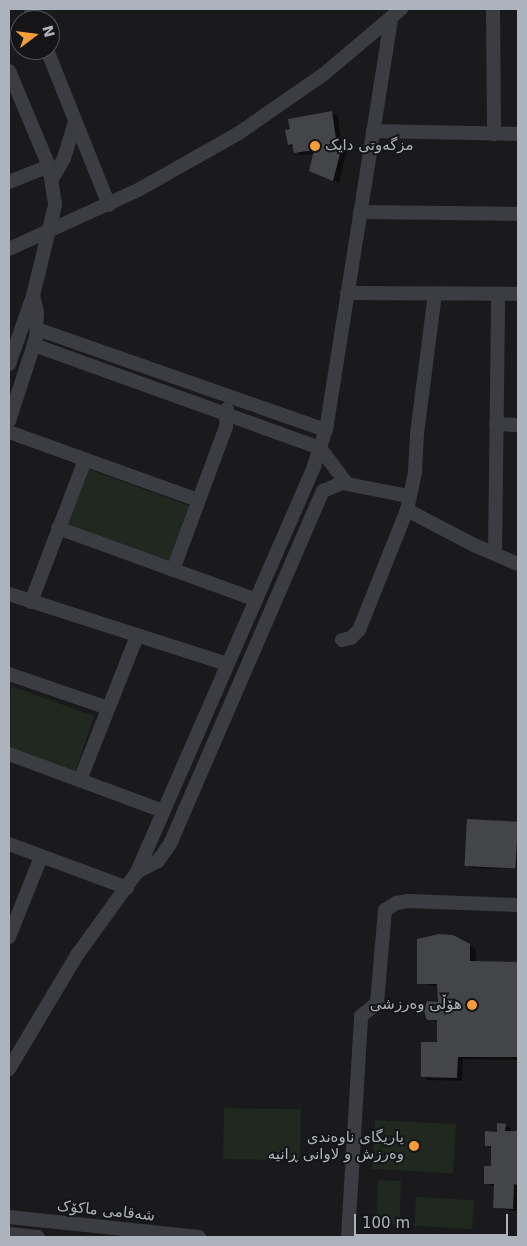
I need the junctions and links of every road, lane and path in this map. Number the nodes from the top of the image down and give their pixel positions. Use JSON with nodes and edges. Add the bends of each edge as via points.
{"nodes":[{"id":1,"x":493,"y":9,"type":"edge"},
{"id":2,"x":396,"y":13,"type":"edge"},
{"id":3,"x":51,"y":60,"type":"edge"},
{"id":4,"x":9,"y":71,"type":"edge"},
{"id":5,"x":75,"y":121,"type":"junction"},
{"id":6,"x":373,"y":131,"type":"junction"},
{"id":7,"x":494,"y":134,"type":"junction"},
{"id":8,"x":518,"y":134,"type":"edge"},
{"id":9,"x":50,"y":173,"type":"junction"},
{"id":10,"x":9,"y":182,"type":"edge"},
{"id":11,"x":109,"y":204,"type":"junction"},
{"id":12,"x":360,"y":212,"type":"junction"},
{"id":13,"x":518,"y":214,"type":"edge"},
{"id":14,"x":50,"y":231,"type":"junction"},
{"id":15,"x":9,"y":249,"type":"edge"},
{"id":16,"x":347,"y":293,"type":"junction"},
{"id":17,"x":435,"y":293,"type":"junction"},
{"id":18,"x":498,"y":294,"type":"junction"},
{"id":19,"x":518,"y":294,"type":"edge"},
{"id":20,"x":33,"y":296,"type":"junction"},
{"id":21,"x":37,"y":329,"type":"junction"},
{"id":22,"x":34,"y":345,"type":"junction"},
{"id":23,"x":9,"y":364,"type":"edge"},
{"id":24,"x":219,"y":393,"type":"junction"},
{"id":25,"x":228,"y":416,"type":"junction"},
{"id":26,"x":9,"y":421,"type":"edge"},
{"id":27,"x":496,"y":424,"type":"junction"},
{"id":28,"x":518,"y":424,"type":"edge"},
{"id":29,"x":326,"y":430,"type":"junction"},
{"id":30,"x":9,"y":432,"type":"edge"},
{"id":31,"x":320,"y":448,"type":"junction"},
{"id":32,"x":85,"y":460,"type":"junction"},
{"id":33,"x":347,"y":484,"type":"junction"},
{"id":34,"x":408,"y":496,"type":"junction"},
{"id":35,"x":198,"y":500,"type":"junction"},
{"id":36,"x":407,"y":510,"type":"junction"},
{"id":37,"x":58,"y":528,"type":"junction"},
{"id":38,"x":495,"y":554,"type":"junction"},
{"id":39,"x":518,"y":564,"type":"edge"},
{"id":40,"x":173,"y":570,"type":"junction"},
{"id":41,"x":9,"y":594,"type":"edge"},
{"id":42,"x":254,"y":599,"type":"junction"},
{"id":43,"x":31,"y":602,"type":"junction"},
{"id":44,"x":137,"y":636,"type":"junction"},
{"id":45,"x":342,"y":640,"type":"dead end"},
{"id":46,"x":227,"y":664,"type":"junction"},
{"id":47,"x":9,"y":674,"type":"edge"},
{"id":48,"x":108,"y":708,"type":"junction"},
{"id":49,"x":9,"y":754,"type":"edge"},
{"id":50,"x":80,"y":780,"type":"junction"},
{"id":51,"x":163,"y":811,"type":"junction"},
{"id":52,"x":9,"y":844,"type":"edge"},
{"id":53,"x":41,"y":857,"type":"junction"},
{"id":54,"x":137,"y":872,"type":"junction"},
{"id":55,"x":126,"y":888,"type":"junction"},
{"id":56,"x":518,"y":905,"type":"edge"},
{"id":57,"x":10,"y":930,"type":"edge"},
{"id":58,"x":9,"y":1069,"type":"edge"},
{"id":59,"x":9,"y":1217,"type":"edge"},
{"id":60,"x":9,"y":1234,"type":"edge"},
{"id":61,"x":38,"y":1237,"type":"edge"},
{"id":62,"x":199,"y":1237,"type":"edge"},
{"id":63,"x":348,"y":1237,"type":"edge"}],
"edges":[{"from":1,"to":7,"type":"street"},
{"from":2,"to":6,"type":"street"},
{"from":2,"to":11,"type":"street","via":[[293,98],[239,133]]},
{"from":3,"to":5,"type":"street"},
{"from":4,"to":9,"type":"street"},
{"from":5,"to":9,"type":"street","via":[[64,158]]},
{"from":5,"to":11,"type":"street"},
{"from":6,"to":7,"type":"street"},
{"from":6,"to":12,"type":"street"},
{"from":7,"to":8,"type":"street"},
{"from":9,"to":10,"type":"street"},
{"from":9,"to":14,"type":"street","via":[[55,205]]},
{"from":11,"to":14,"type":"street"},
{"from":12,"to":13,"type":"street"},
{"from":12,"to":16,"type":"street"},
{"from":14,"to":15,"type":"street"},
{"from":14,"to":20,"type":"street"},
{"from":16,"to":17,"type":"street"},
{"from":16,"to":29,"type":"street"},
{"from":17,"to":18,"type":"street"},
{"from":17,"to":34,"type":"street","via":[[415,472]]},
{"from":18,"to":19,"type":"street"},
{"from":18,"to":27,"type":"street"},
{"from":20,"to":21,"type":"street"},
{"from":20,"to":23,"type":"street"},
{"from":21,"to":22,"type":"street"},
{"from":21,"to":24,"type":"street"},
{"from":22,"to":25,"type":"street"},
{"from":22,"to":26,"type":"street"},
{"from":24,"to":25,"type":"street"},
{"from":24,"to":29,"type":"street"},
{"from":25,"to":31,"type":"street"},
{"from":25,"to":35,"type":"street"},
{"from":27,"to":28,"type":"street"},
{"from":27,"to":38,"type":"street"},
{"from":29,"to":31,"type":"street"},
{"from":30,"to":32,"type":"street"},
{"from":31,"to":33,"type":"street"},
{"from":31,"to":42,"type":"street"},
{"from":32,"to":35,"type":"street"},
{"from":32,"to":37,"type":"street"},
{"from":33,"to":34,"type":"street"},
{"from":33,"to":54,"type":"street","via":[[331,485],[320,495],[170,844],[158,861]]},
{"from":34,"to":36,"type":"street"},
{"from":35,"to":40,"type":"street"},
{"from":36,"to":38,"type":"street"},
{"from":36,"to":45,"type":"street","via":[[359,630],[351,638]]},
{"from":37,"to":40,"type":"street"},
{"from":37,"to":43,"type":"street"},
{"from":38,"to":39,"type":"street"},
{"from":40,"to":42,"type":"street"},
{"from":41,"to":43,"type":"street"},
{"from":42,"to":46,"type":"street"},
{"from":43,"to":44,"type":"street"},
{"from":44,"to":46,"type":"street"},
{"from":44,"to":48,"type":"street"},
{"from":46,"to":51,"type":"street"},
{"from":47,"to":48,"type":"street"},
{"from":48,"to":50,"type":"street"},
{"from":49,"to":50,"type":"street"},
{"from":50,"to":51,"type":"street"},
{"from":51,"to":54,"type":"street"},
{"from":52,"to":53,"type":"street"},
{"from":53,"to":55,"type":"street"},
{"from":53,"to":57,"type":"street"},
{"from":54,"to":55,"type":"street"},
{"from":55,"to":58,"type":"street","via":[[77,955]]},
{"from":56,"to":63,"type":"street","via":[[408,901],[396,903],[386,910],[378,1003],[361,1016]]},
{"from":59,"to":62,"type":"street","name":"شەقامی ماکۆک"},
{"from":60,"to":61,"type":"street"}]}
